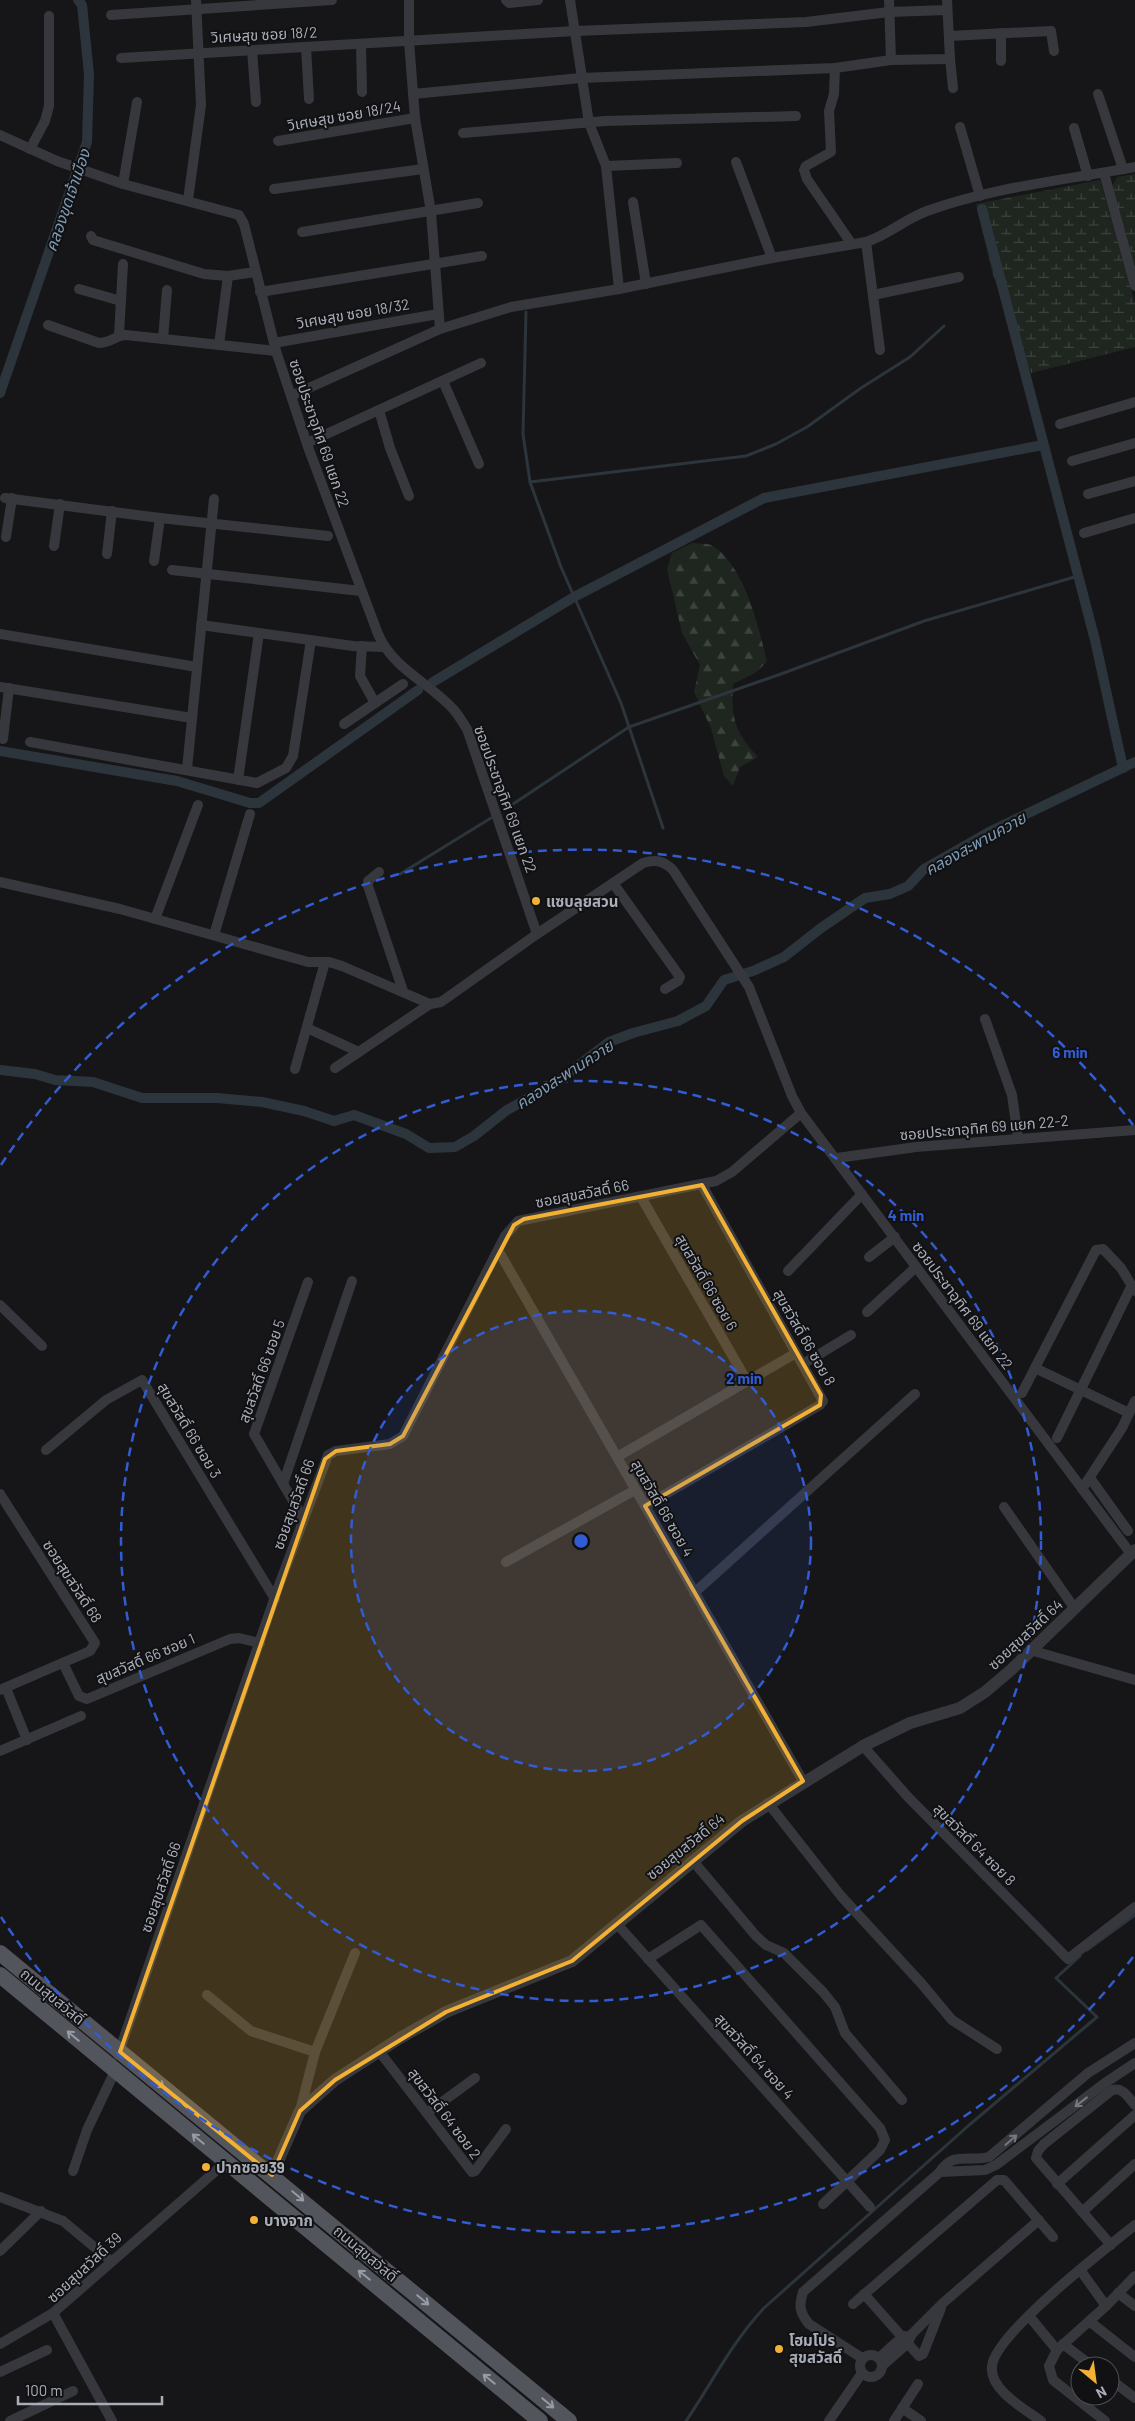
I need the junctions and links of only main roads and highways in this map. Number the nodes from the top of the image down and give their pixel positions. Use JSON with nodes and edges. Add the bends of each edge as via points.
{"nodes":[{"id":1,"x":0,"y":1953,"type":"edge"},
{"id":2,"x":0,"y":1975,"type":"edge"},
{"id":3,"x":540,"y":2421,"type":"edge"},
{"id":4,"x":569,"y":2421,"type":"edge"}],
"edges":[{"from":1,"to":4,"type":"main road","name":"ถนนสุขสวัสดิ์","one_way":true},
{"from":3,"to":2,"type":"main road","name":"ถนนสุขสวัสดิ์","one_way":true}]}
